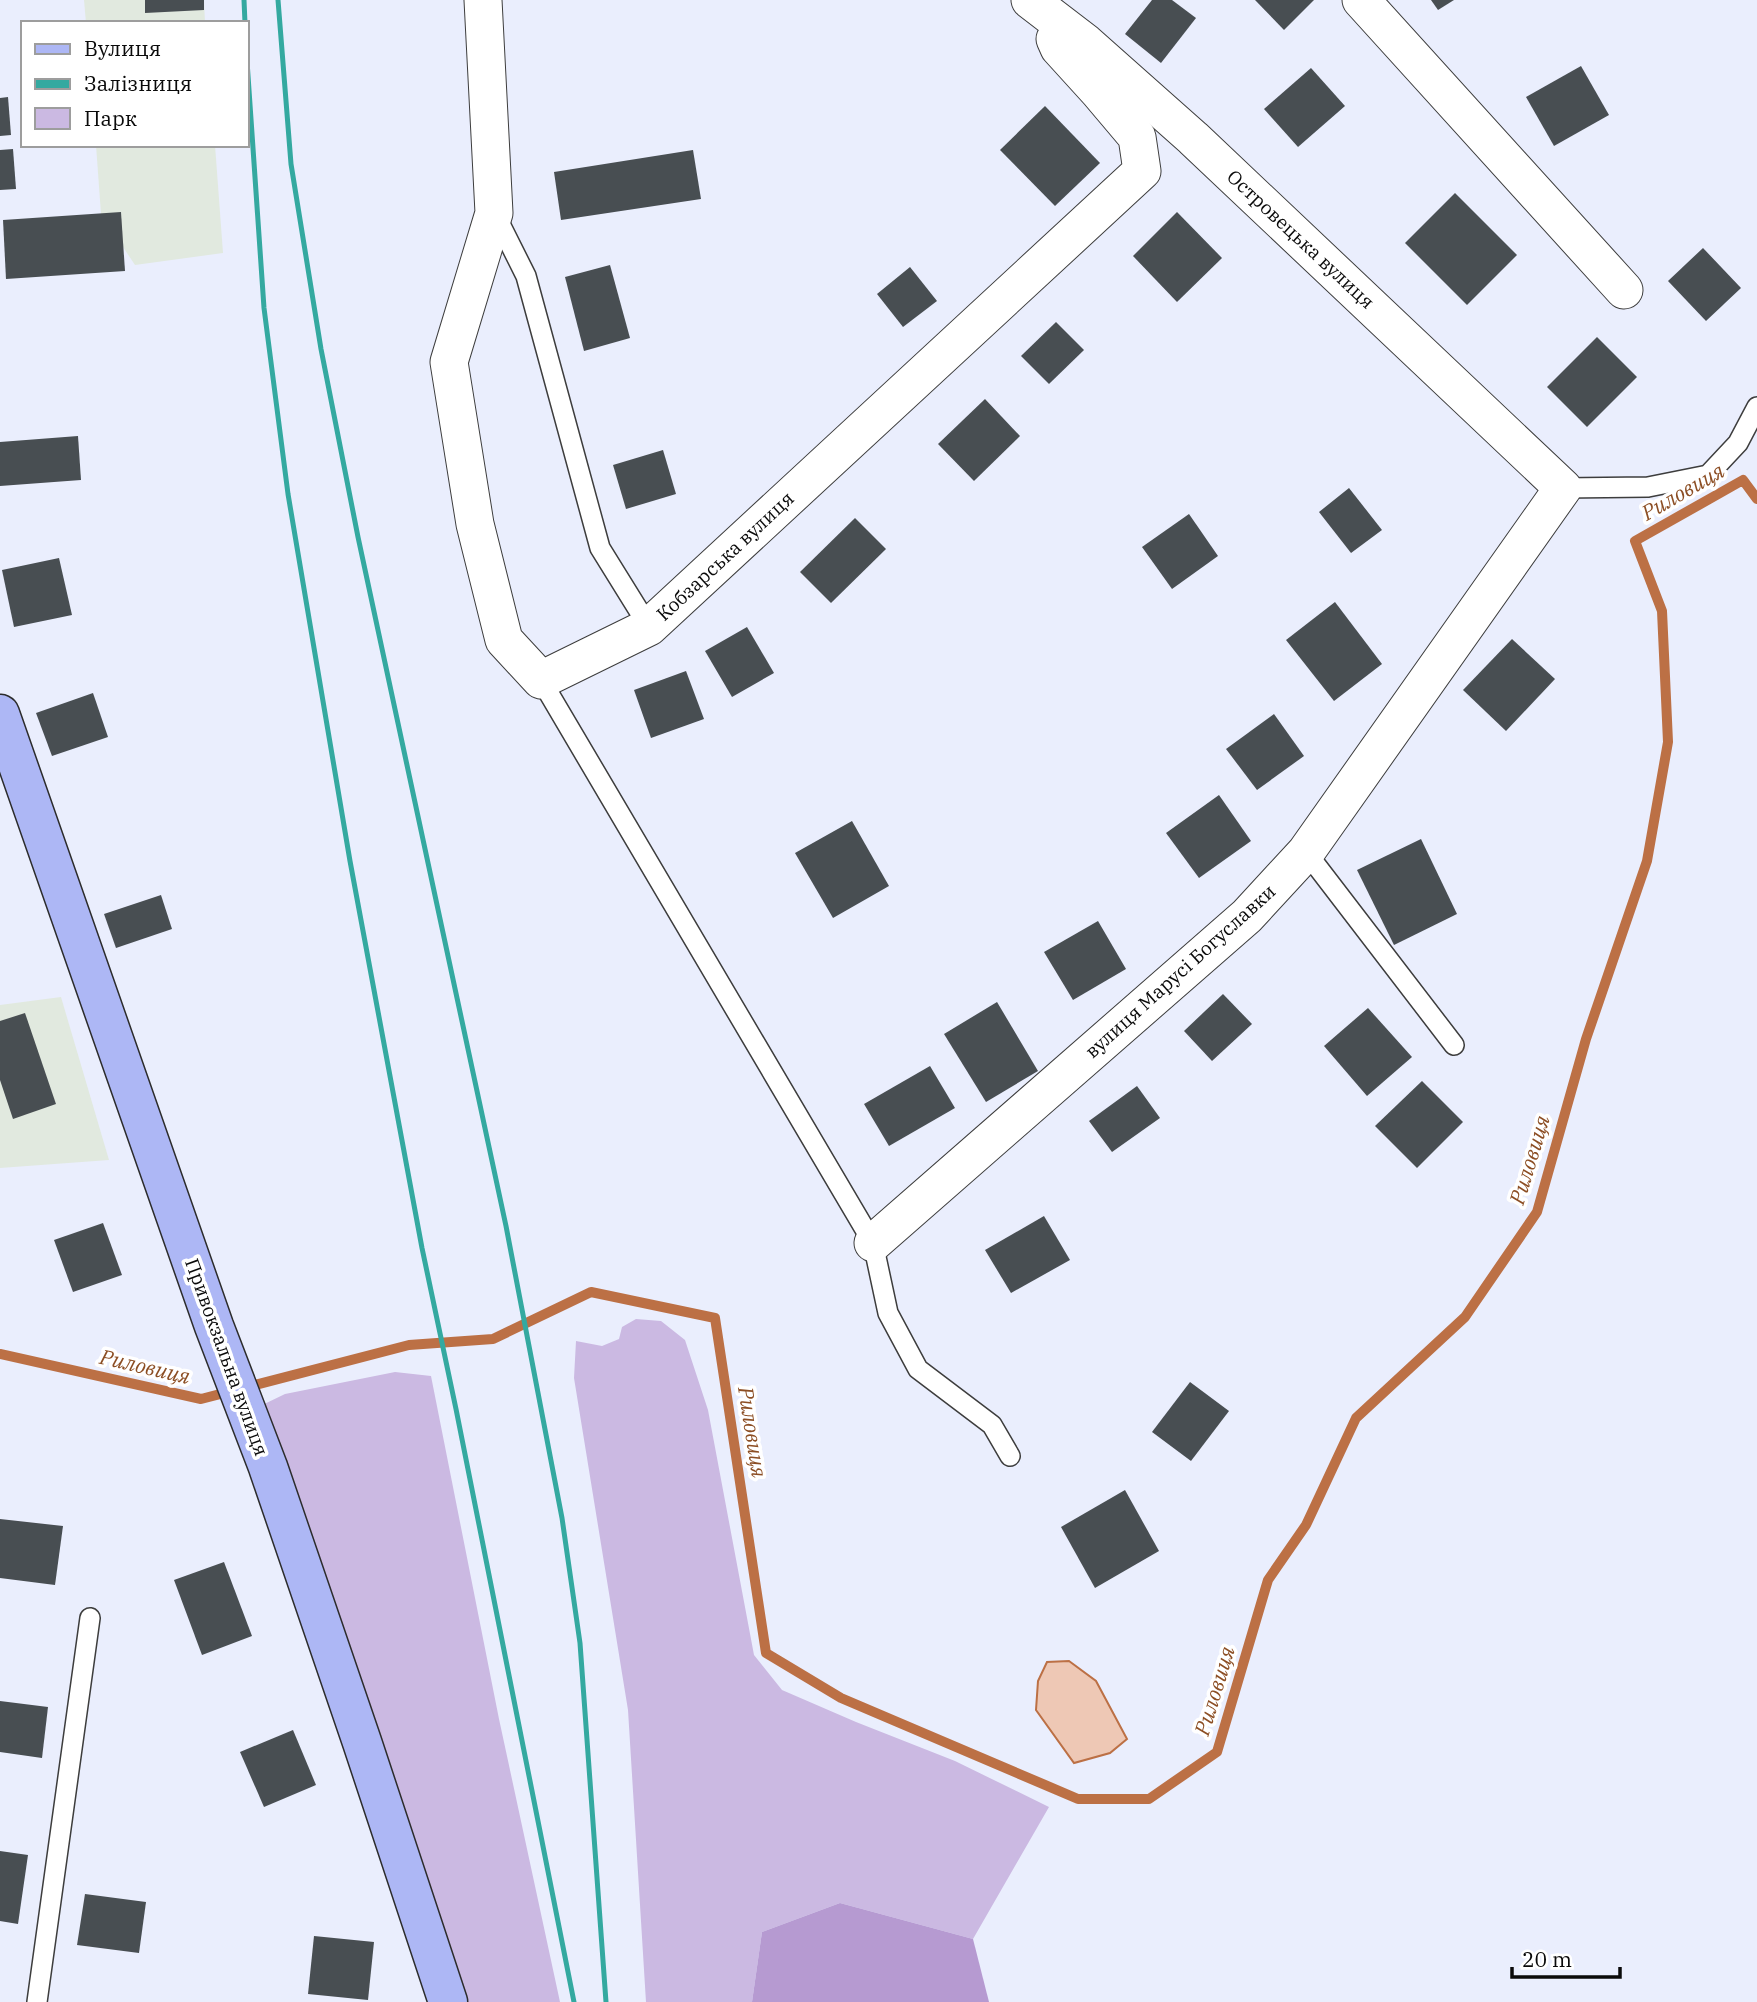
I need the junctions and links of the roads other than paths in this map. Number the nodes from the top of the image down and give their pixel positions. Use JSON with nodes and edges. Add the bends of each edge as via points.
{"nodes":[{"id":1,"x":483,"y":0,"type":"edge"},
{"id":2,"x":1361,"y":0,"type":"edge"},
{"id":3,"x":1035,"y":4,"type":"edge"},
{"id":4,"x":494,"y":213,"type":"junction"},
{"id":5,"x":1624,"y":290,"type":"dead end"},
{"id":6,"x":1757,"y":407,"type":"edge"},
{"id":7,"x":1563,"y":488,"type":"junction"},
{"id":8,"x":649,"y":627,"type":"junction"},
{"id":9,"x":541,"y":680,"type":"junction"},
{"id":10,"x":0,"y":714,"type":"edge"},
{"id":11,"x":1306,"y":852,"type":"junction"},
{"id":12,"x":1454,"y":1045,"type":"dead end"},
{"id":13,"x":873,"y":1242,"type":"junction"},
{"id":14,"x":1010,"y":1456,"type":"dead end"},
{"id":15,"x":90,"y":1618,"type":"dead end"},
{"id":16,"x":37,"y":2002,"type":"edge"},
{"id":17,"x":447,"y":2002,"type":"edge"}],
"edges":[{"from":1,"to":4,"type":"street"},
{"from":2,"to":5,"type":"street"},
{"from":3,"to":7,"type":"street","name":"Островецька вулиця","via":[[1087,43],[1193,138]]},
{"from":3,"to":8,"type":"street","name":"Кобзарська вулиця","via":[[1059,48],[1137,138],[1142,171]]},
{"from":4,"to":8,"type":"lane","via":[[526,276],[600,548]]},
{"from":4,"to":9,"type":"street","via":[[449,362],[475,524],[504,640]]},
{"from":6,"to":7,"type":"lane","via":[[1738,443],[1708,475],[1648,487]]},
{"from":7,"to":11,"type":"street","name":"вулиця Марусі Богуславки"},
{"from":8,"to":9,"type":"street","name":"Кобзарська вулиця"},
{"from":9,"to":13,"type":"lane"},
{"from":10,"to":17,"type":"street","name":"Привокзальна вулиця","via":[[214,1326],[268,1466]]},
{"from":11,"to":12,"type":"lane"},
{"from":11,"to":13,"type":"street","name":"вулиця Марусі Богуславки","via":[[1247,916]]},
{"from":13,"to":14,"type":"lane","via":[[888,1314],[918,1369],[992,1425]]},
{"from":15,"to":16,"type":"lane"}]}
